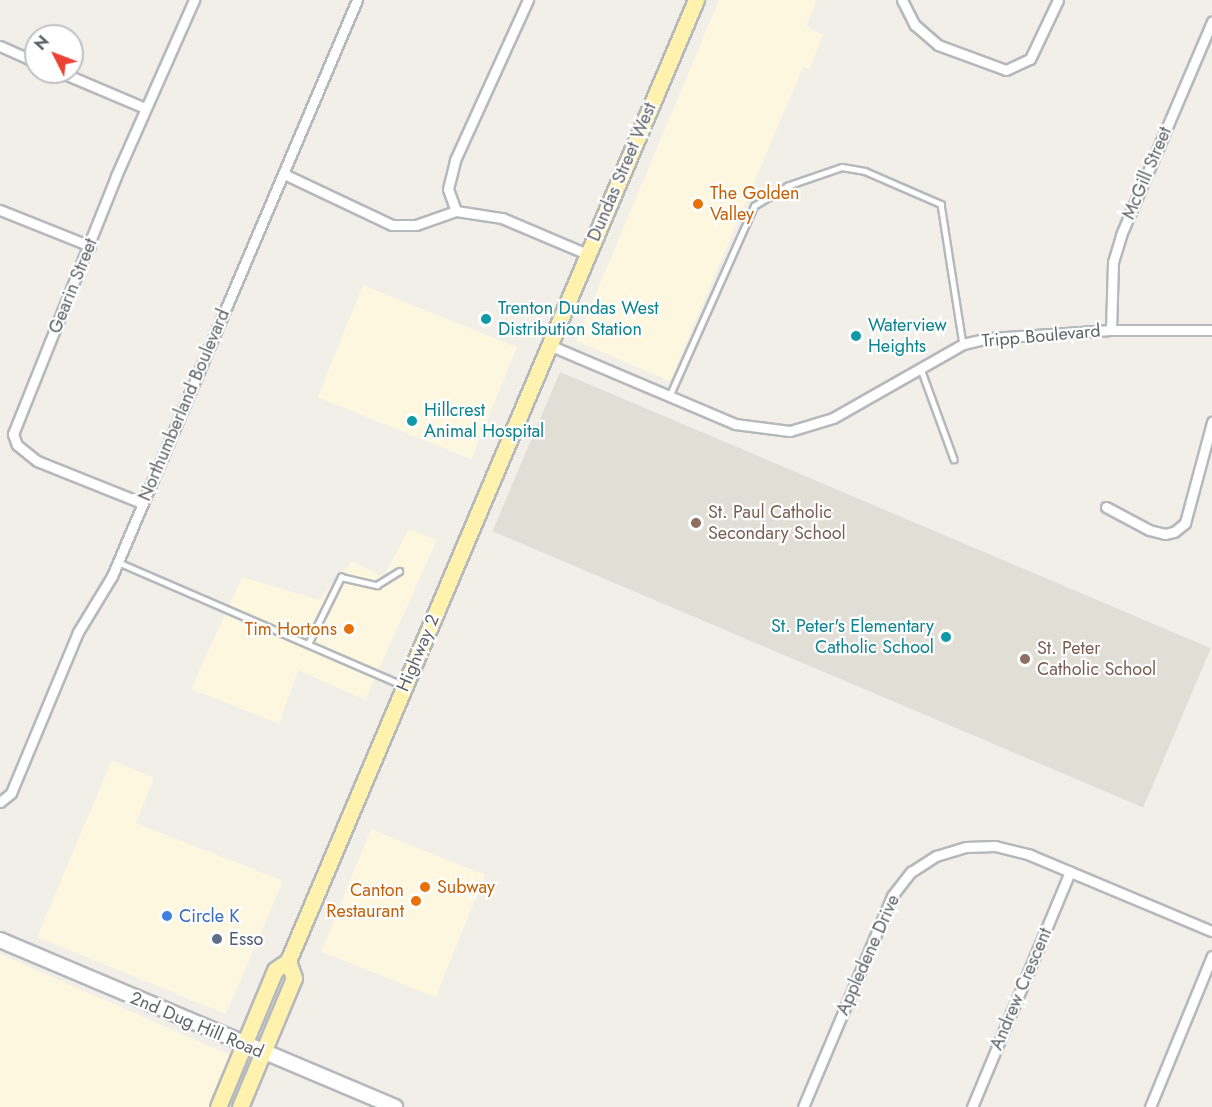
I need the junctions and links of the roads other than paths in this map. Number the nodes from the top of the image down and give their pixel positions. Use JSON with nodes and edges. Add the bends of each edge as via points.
{"nodes":[{"id":1,"x":194,"y":0,"type":"edge"},
{"id":2,"x":357,"y":0,"type":"edge"},
{"id":3,"x":528,"y":0,"type":"edge"},
{"id":4,"x":696,"y":0,"type":"edge"},
{"id":5,"x":902,"y":0,"type":"edge"},
{"id":6,"x":1058,"y":0,"type":"edge"},
{"id":7,"x":1212,"y":22,"type":"edge"},
{"id":8,"x":0,"y":46,"type":"edge"},
{"id":9,"x":24,"y":57,"type":"edge"},
{"id":10,"x":84,"y":82,"type":"edge"},
{"id":11,"x":145,"y":108,"type":"junction"},
{"id":12,"x":284,"y":174,"type":"junction"},
{"id":13,"x":0,"y":210,"type":"edge"},
{"id":14,"x":456,"y":211,"type":"junction"},
{"id":15,"x":90,"y":246,"type":"junction"},
{"id":16,"x":587,"y":254,"type":"junction"},
{"id":17,"x":1111,"y":330,"type":"junction"},
{"id":18,"x":1212,"y":330,"type":"edge"},
{"id":19,"x":963,"y":344,"type":"junction"},
{"id":20,"x":549,"y":345,"type":"junction"},
{"id":21,"x":920,"y":367,"type":"junction"},
{"id":22,"x":669,"y":397,"type":"junction"},
{"id":23,"x":1212,"y":422,"type":"edge"},
{"id":24,"x":954,"y":459,"type":"dead end"},
{"id":25,"x":142,"y":503,"type":"junction"},
{"id":26,"x":1106,"y":507,"type":"dead end"},
{"id":27,"x":118,"y":561,"type":"junction"},
{"id":28,"x":399,"y":571,"type":"dead end"},
{"id":29,"x":308,"y":644,"type":"junction"},
{"id":30,"x":404,"y":686,"type":"junction"},
{"id":31,"x":0,"y":802,"type":"edge"},
{"id":32,"x":1070,"y":872,"type":"junction"},
{"id":33,"x":1212,"y":931,"type":"edge"},
{"id":34,"x":0,"y":940,"type":"edge"},
{"id":35,"x":1212,"y":956,"type":"edge"},
{"id":36,"x":288,"y":961,"type":"junction"},
{"id":37,"x":244,"y":1044,"type":"junction"},
{"id":38,"x":263,"y":1052,"type":"junction"},
{"id":39,"x":218,"y":1107,"type":"edge"},
{"id":40,"x":240,"y":1107,"type":"edge"},
{"id":41,"x":395,"y":1107,"type":"edge"},
{"id":42,"x":803,"y":1107,"type":"edge"},
{"id":43,"x":972,"y":1107,"type":"edge"},
{"id":44,"x":1150,"y":1107,"type":"edge"}],
"edges":[{"from":1,"to":11,"type":"street","name":"Gearin Street"},
{"from":2,"to":12,"type":"street","name":"Northumberland Boulevard"},
{"from":3,"to":14,"type":"street","via":[[455,160],[448,189]]},
{"from":4,"to":16,"type":"main road","name":"Dundas Street West"},
{"from":5,"to":6,"type":"street","via":[[915,25],[938,45],[1006,70],[1030,59]]},
{"from":7,"to":17,"type":"street","name":"McGill Street","via":[[1121,235],[1113,262]]},
{"from":8,"to":9,"type":"street"},
{"from":10,"to":11,"type":"street"},
{"from":11,"to":15,"type":"street","name":"Gearin Street"},
{"from":12,"to":14,"type":"street","via":[[392,225],[416,225]]},
{"from":12,"to":25,"type":"street","name":"Northumberland Boulevard"},
{"from":13,"to":15,"type":"street"},
{"from":14,"to":16,"type":"street","via":[[502,218]]},
{"from":15,"to":25,"type":"street","name":"Gearin Street","via":[[13,434],[17,445],[37,461]]},
{"from":16,"to":20,"type":"main road","name":"Dundas Street West"},
{"from":17,"to":18,"type":"street","name":"Tripp Boulevard"},
{"from":17,"to":19,"type":"street","name":"Tripp Boulevard","via":[[990,338]]},
{"from":19,"to":21,"type":"street","name":"Tripp Boulevard"},
{"from":19,"to":22,"type":"lane","via":[[941,204],[865,171],[842,167],[787,186],[754,206]]},
{"from":20,"to":22,"type":"street","name":"Tripp Boulevard"},
{"from":20,"to":30,"type":"main road","name":"Highway 2"},
{"from":21,"to":22,"type":"street","name":"Tripp Boulevard","via":[[833,418],[790,431],[735,424]]},
{"from":21,"to":24,"type":"lane"},
{"from":23,"to":26,"type":"street","via":[[1185,522],[1174,532],[1149,530]]},
{"from":25,"to":27,"type":"street","name":"Northumberland Boulevard"},
{"from":27,"to":29,"type":"lane"},
{"from":27,"to":31,"type":"street","name":"Northumberland Boulevard","via":[[78,632],[11,793]]},
{"from":28,"to":29,"type":"lane","via":[[377,585],[340,577]]},
{"from":29,"to":30,"type":"lane"},
{"from":30,"to":36,"type":"main road","name":"Highway 2"},
{"from":32,"to":33,"type":"street","name":"Appledene Drive"},
{"from":32,"to":42,"type":"street","name":"Appledene Drive","via":[[995,846],[936,856],[911,872],[892,896],[879,923]]},
{"from":32,"to":43,"type":"street","name":"Andrew Crescent"},
{"from":34,"to":37,"type":"street","name":"2nd Dug Hill Road"},
{"from":35,"to":44,"type":"street"},
{"from":36,"to":37,"type":"main road","name":"Highway 2","via":[[275,970]]},
{"from":36,"to":38,"type":"main road","name":"Highway 2","via":[[294,978]]},
{"from":37,"to":38,"type":"street","name":"2nd Dug Hill Road"},
{"from":37,"to":39,"type":"main road","name":"Highway 2"},
{"from":38,"to":40,"type":"main road","name":"Highway 2"},
{"from":38,"to":41,"type":"street","name":"2nd Dug Hill Road"}]}
